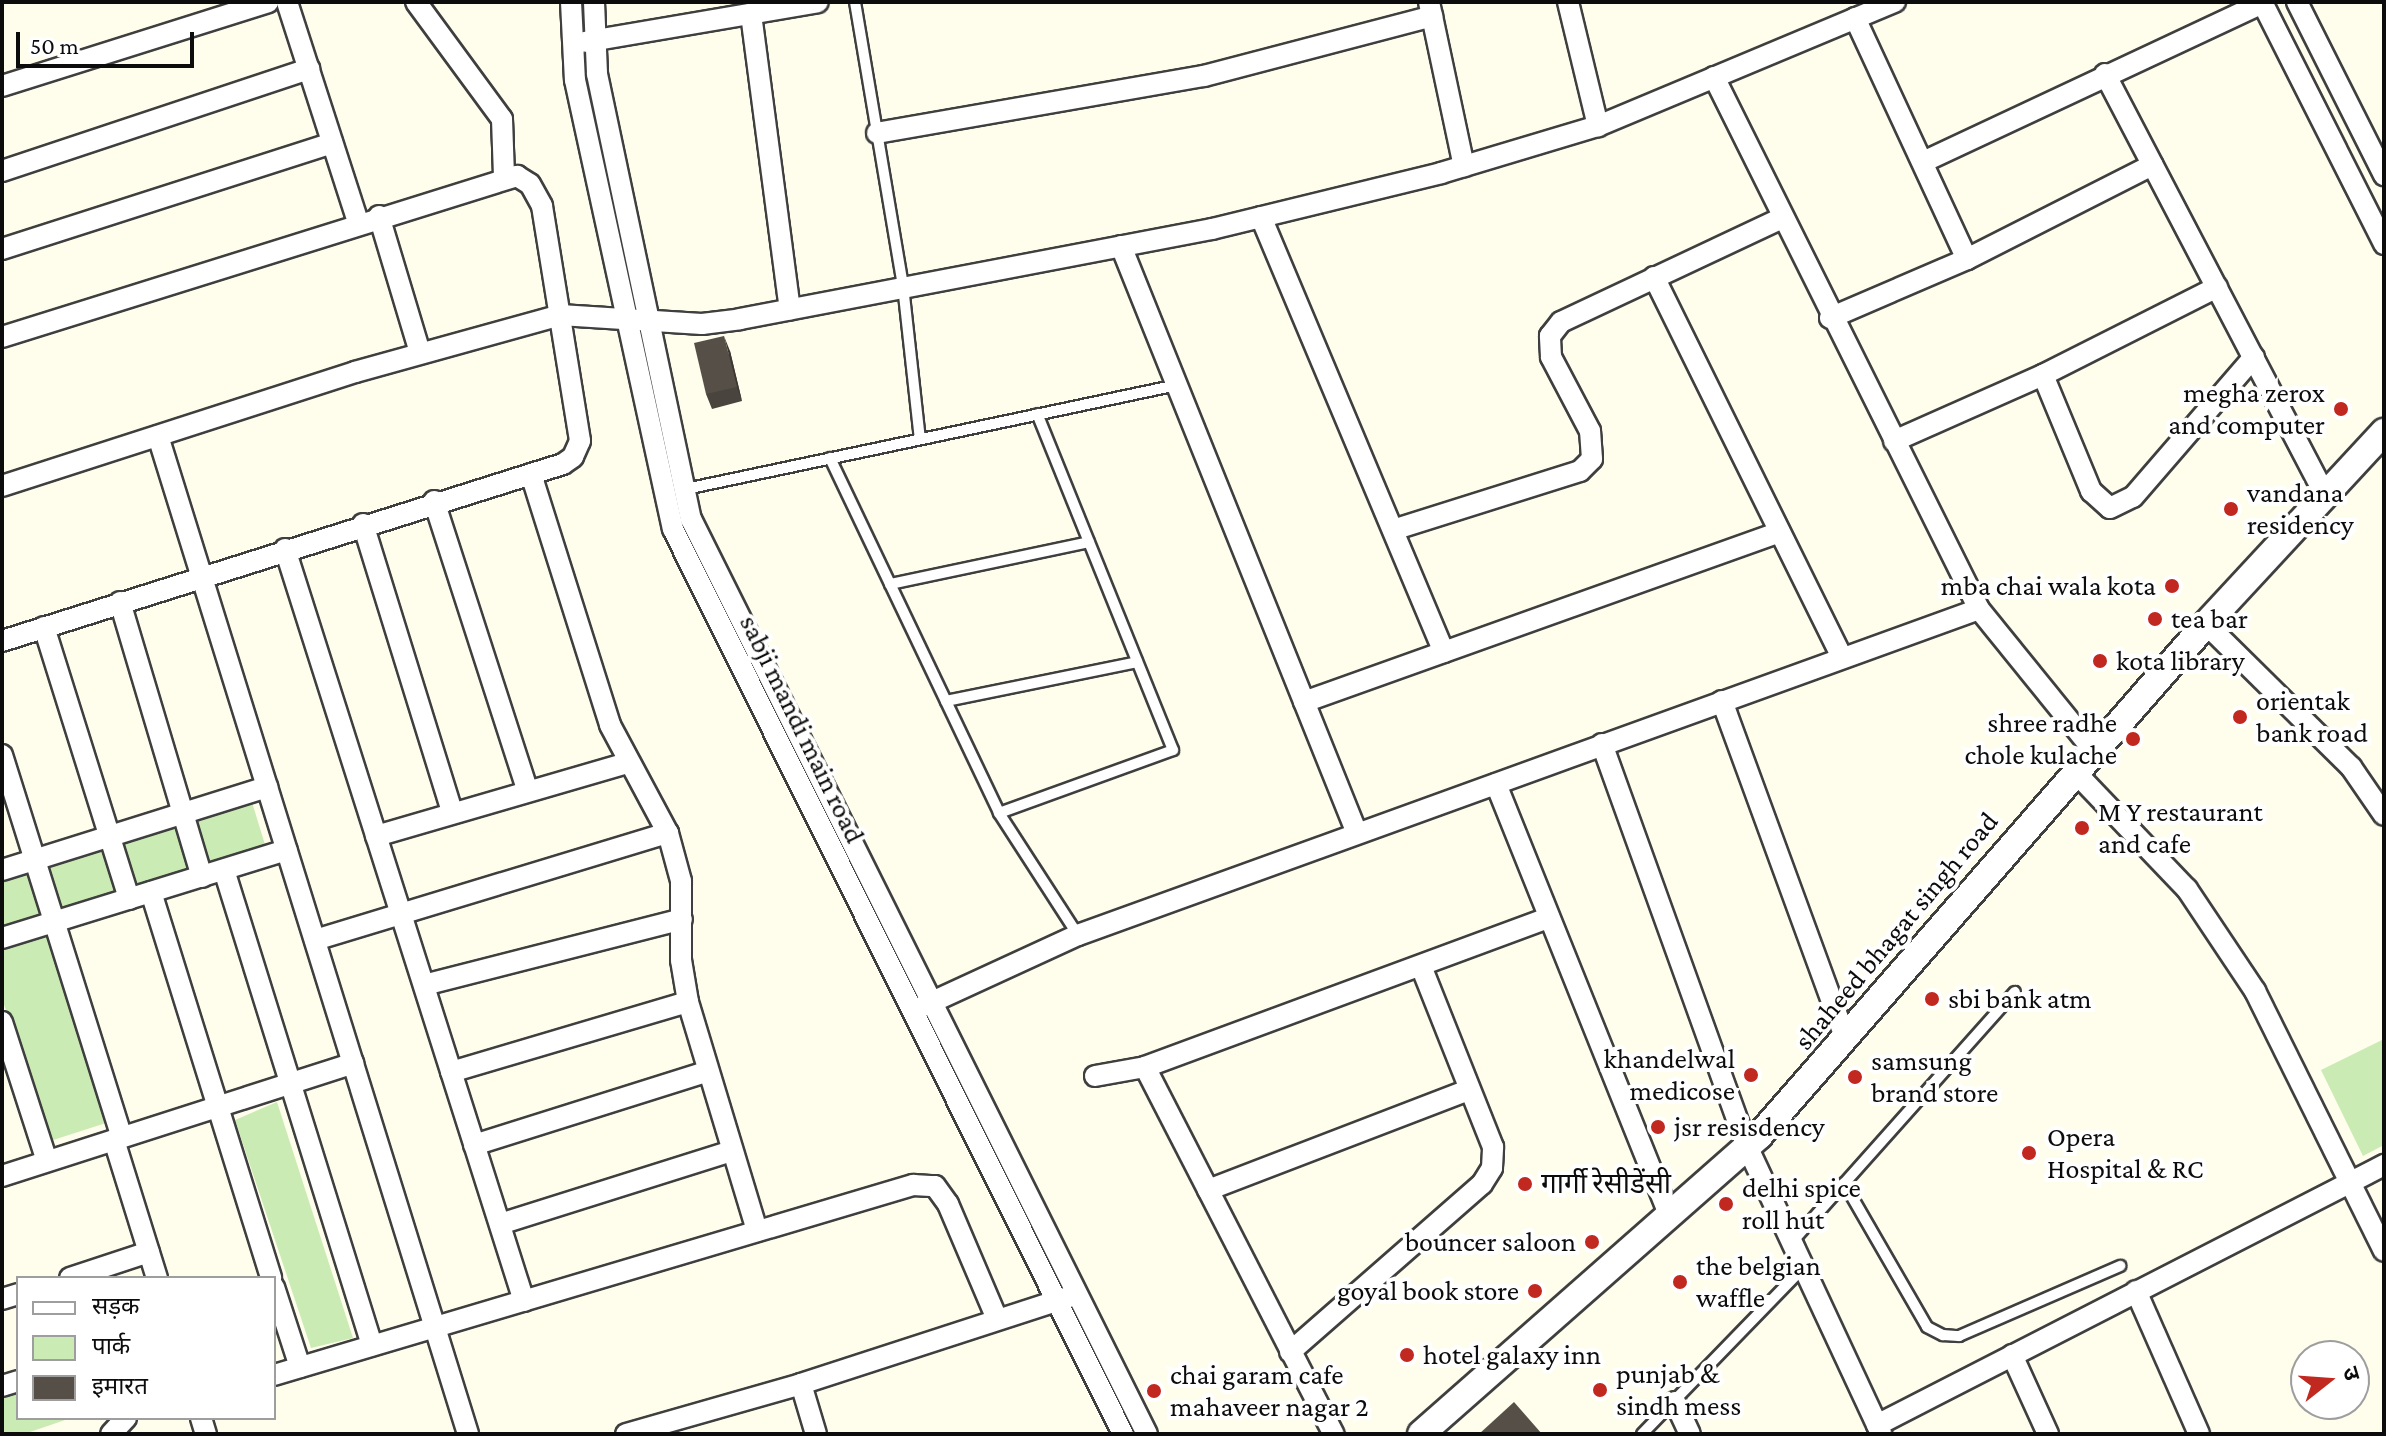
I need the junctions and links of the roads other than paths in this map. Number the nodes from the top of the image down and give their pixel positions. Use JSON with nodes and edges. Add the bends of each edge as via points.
{"nodes":[{"id":1,"x":268,"y":2,"type":"edge"},
{"id":2,"x":287,"y":2,"type":"edge"},
{"id":3,"x":416,"y":2,"type":"edge"},
{"id":4,"x":571,"y":2,"type":"edge"},
{"id":5,"x":594,"y":2,"type":"edge"},
{"id":6,"x":818,"y":2,"type":"edge"},
{"id":7,"x":855,"y":2,"type":"edge"},
{"id":8,"x":1568,"y":2,"type":"edge"},
{"id":9,"x":1895,"y":2,"type":"edge"},
{"id":10,"x":2262,"y":2,"type":"edge"},
{"id":11,"x":2297,"y":2,"type":"edge"},
{"id":12,"x":1431,"y":9,"type":"edge"},
{"id":13,"x":751,"y":14,"type":"junction"},
{"id":14,"x":1855,"y":18,"type":"junction"},
{"id":15,"x":596,"y":42,"type":"junction"},
{"id":16,"x":573,"y":43,"type":"junction"},
{"id":17,"x":309,"y":69,"type":"junction"},
{"id":18,"x":2105,"y":74,"type":"junction"},
{"id":19,"x":1714,"y":77,"type":"junction"},
{"id":20,"x":2,"y":86,"type":"edge"},
{"id":21,"x":1598,"y":126,"type":"junction"},
{"id":22,"x":877,"y":133,"type":"junction"},
{"id":23,"x":332,"y":143,"type":"junction"},
{"id":24,"x":1923,"y":162,"type":"junction"},
{"id":25,"x":2152,"y":165,"type":"junction"},
{"id":26,"x":1464,"y":166,"type":"junction"},
{"id":27,"x":2,"y":171,"type":"edge"},
{"id":28,"x":2384,"y":175,"type":"edge"},
{"id":29,"x":504,"y":176,"type":"junction"},
{"id":30,"x":379,"y":216,"type":"junction"},
{"id":31,"x":1261,"y":217,"type":"junction"},
{"id":32,"x":1782,"y":218,"type":"junction"},
{"id":33,"x":358,"y":222,"type":"junction"},
{"id":34,"x":2384,"y":244,"type":"edge"},
{"id":35,"x":1121,"y":246,"type":"junction"},
{"id":36,"x":2,"y":249,"type":"edge"},
{"id":37,"x":1967,"y":259,"type":"junction"},
{"id":38,"x":1654,"y":277,"type":"junction"},
{"id":39,"x":903,"y":286,"type":"junction"},
{"id":40,"x":2217,"y":287,"type":"junction"},
{"id":41,"x":790,"y":309,"type":"junction"},
{"id":42,"x":560,"y":315,"type":"junction"},
{"id":43,"x":623,"y":315,"type":"junction"},
{"id":44,"x":1830,"y":318,"type":"junction"},
{"id":45,"x":646,"y":320,"type":"junction"},
{"id":46,"x":2,"y":337,"type":"edge"},
{"id":47,"x":420,"y":353,"type":"junction"},
{"id":48,"x":2254,"y":357,"type":"junction"},
{"id":49,"x":2043,"y":375,"type":"junction"},
{"id":50,"x":1177,"y":385,"type":"junction"},
{"id":51,"x":1037,"y":414,"type":"junction"},
{"id":52,"x":2384,"y":432,"type":"edge"},
{"id":53,"x":158,"y":436,"type":"junction"},
{"id":54,"x":920,"y":439,"type":"junction"},
{"id":55,"x":1894,"y":441,"type":"junction"},
{"id":56,"x":830,"y":458,"type":"junction"},
{"id":57,"x":531,"y":474,"type":"junction"},
{"id":58,"x":2,"y":486,"type":"edge"},
{"id":59,"x":674,"y":491,"type":"junction"},
{"id":60,"x":2325,"y":495,"type":"junction"},
{"id":61,"x":434,"y":501,"type":"junction"},
{"id":62,"x":363,"y":524,"type":"junction"},
{"id":63,"x":1396,"y":529,"type":"junction"},
{"id":64,"x":1780,"y":532,"type":"junction"},
{"id":65,"x":1089,"y":542,"type":"junction"},
{"id":66,"x":285,"y":549,"type":"junction"},
{"id":67,"x":202,"y":576,"type":"junction"},
{"id":68,"x":890,"y":584,"type":"junction"},
{"id":69,"x":120,"y":602,"type":"junction"},
{"id":70,"x":1979,"y":609,"type":"junction"},
{"id":71,"x":2206,"y":624,"type":"junction"},
{"id":72,"x":44,"y":627,"type":"junction"},
{"id":73,"x":2,"y":641,"type":"edge"},
{"id":74,"x":1444,"y":652,"type":"junction"},
{"id":75,"x":1842,"y":658,"type":"junction"},
{"id":76,"x":1137,"y":662,"type":"junction"},
{"id":77,"x":946,"y":701,"type":"junction"},
{"id":78,"x":1722,"y":701,"type":"junction"},
{"id":79,"x":1304,"y":702,"type":"junction"},
{"id":80,"x":1602,"y":744,"type":"junction"},
{"id":81,"x":2094,"y":751,"type":"junction"},
{"id":82,"x":2,"y":755,"type":"edge"},
{"id":83,"x":627,"y":763,"type":"junction"},
{"id":84,"x":2075,"y":772,"type":"junction"},
{"id":85,"x":1496,"y":784,"type":"junction"},
{"id":86,"x":267,"y":787,"type":"junction"},
{"id":87,"x":527,"y":789,"type":"junction"},
{"id":88,"x":185,"y":812,"type":"junction"},
{"id":89,"x":452,"y":812,"type":"junction"},
{"id":90,"x":999,"y":813,"type":"junction"},
{"id":91,"x":2384,"y":815,"type":"edge"},
{"id":92,"x":1356,"y":831,"type":"junction"},
{"id":93,"x":668,"y":833,"type":"junction"},
{"id":94,"x":111,"y":836,"type":"junction"},
{"id":95,"x":376,"y":836,"type":"junction"},
{"id":96,"x":287,"y":850,"type":"junction"},
{"id":97,"x":35,"y":860,"type":"junction"},
{"id":98,"x":2,"y":870,"type":"edge"},
{"id":99,"x":224,"y":870,"type":"junction"},
{"id":100,"x":202,"y":877,"type":"junction"},
{"id":101,"x":151,"y":892,"type":"junction"},
{"id":102,"x":129,"y":899,"type":"junction"},
{"id":103,"x":401,"y":913,"type":"junction"},
{"id":104,"x":1548,"y":918,"type":"junction"},
{"id":105,"x":682,"y":919,"type":"junction"},
{"id":106,"x":54,"y":922,"type":"junction"},
{"id":107,"x":1078,"y":935,"type":"junction"},
{"id":108,"x":2,"y":938,"type":"edge"},
{"id":109,"x":315,"y":940,"type":"junction"},
{"id":110,"x":1421,"y":966,"type":"junction"},
{"id":111,"x":424,"y":985,"type":"junction"},
{"id":112,"x":2015,"y":992,"type":"dead end"},
{"id":113,"x":688,"y":1002,"type":"junction"},
{"id":114,"x":921,"y":1007,"type":"junction"},
{"id":115,"x":2,"y":1022,"type":"edge"},
{"id":116,"x":1846,"y":1039,"type":"junction"},
{"id":117,"x":353,"y":1063,"type":"junction"},
{"id":118,"x":1145,"y":1067,"type":"junction"},
{"id":119,"x":451,"y":1072,"type":"junction"},
{"id":120,"x":706,"y":1072,"type":"junction"},
{"id":121,"x":1095,"y":1076,"type":"dead end"},
{"id":122,"x":287,"y":1085,"type":"junction"},
{"id":123,"x":1469,"y":1090,"type":"junction"},
{"id":124,"x":215,"y":1107,"type":"junction"},
{"id":125,"x":118,"y":1139,"type":"junction"},
{"id":126,"x":474,"y":1145,"type":"junction"},
{"id":127,"x":1747,"y":1146,"type":"junction"},
{"id":128,"x":731,"y":1151,"type":"junction"},
{"id":129,"x":47,"y":1161,"type":"junction"},
{"id":130,"x":2384,"y":1165,"type":"edge"},
{"id":131,"x":2,"y":1176,"type":"edge"},
{"id":132,"x":2352,"y":1181,"type":"junction"},
{"id":133,"x":1844,"y":1183,"type":"junction"},
{"id":134,"x":1208,"y":1190,"type":"junction"},
{"id":135,"x":1670,"y":1216,"type":"junction"},
{"id":136,"x":500,"y":1224,"type":"junction"},
{"id":137,"x":757,"y":1231,"type":"junction"},
{"id":138,"x":1792,"y":1242,"type":"junction"},
{"id":139,"x":2384,"y":1251,"type":"edge"},
{"id":140,"x":149,"y":1252,"type":"junction"},
{"id":141,"x":2120,"y":1266,"type":"dead end"},
{"id":142,"x":1804,"y":1267,"type":"junction"},
{"id":143,"x":92,"y":1275,"type":"edge"},
{"id":144,"x":156,"y":1276,"type":"edge"},
{"id":145,"x":270,"y":1276,"type":"edge"},
{"id":146,"x":2136,"y":1291,"type":"junction"},
{"id":147,"x":276,"y":1293,"type":"edge"},
{"id":148,"x":1077,"y":1295,"type":"junction"},
{"id":149,"x":524,"y":1301,"type":"junction"},
{"id":150,"x":1056,"y":1301,"type":"junction"},
{"id":151,"x":997,"y":1319,"type":"junction"},
{"id":152,"x":435,"y":1327,"type":"junction"},
{"id":153,"x":372,"y":1346,"type":"junction"},
{"id":154,"x":1290,"y":1352,"type":"junction"},
{"id":155,"x":2012,"y":1355,"type":"junction"},
{"id":156,"x":300,"y":1367,"type":"junction"},
{"id":157,"x":276,"y":1374,"type":"edge"},
{"id":158,"x":801,"y":1384,"type":"junction"},
{"id":159,"x":1675,"y":1402,"type":"junction"},
{"id":160,"x":1879,"y":1429,"type":"edge"},
{"id":161,"x":468,"y":1434,"type":"edge"},
{"id":162,"x":626,"y":1434,"type":"edge"},
{"id":163,"x":816,"y":1434,"type":"edge"},
{"id":164,"x":1123,"y":1434,"type":"edge"},
{"id":165,"x":1147,"y":1434,"type":"edge"},
{"id":166,"x":1334,"y":1434,"type":"edge"},
{"id":167,"x":1421,"y":1434,"type":"edge"},
{"id":168,"x":1642,"y":1434,"type":"edge"},
{"id":169,"x":1690,"y":1434,"type":"edge"},
{"id":170,"x":2048,"y":1434,"type":"edge"},
{"id":171,"x":2199,"y":1434,"type":"edge"}],
"edges":[{"from":1,"to":20,"type":"street"},
{"from":2,"to":17,"type":"street"},
{"from":3,"to":29,"type":"street","via":[[502,119]]},
{"from":4,"to":16,"type":"street","name":"sabji mandi main road"},
{"from":5,"to":15,"type":"street"},
{"from":6,"to":13,"type":"street"},
{"from":7,"to":22,"type":"lane"},
{"from":8,"to":21,"type":"street"},
{"from":9,"to":14,"type":"street"},
{"from":10,"to":18,"type":"street"},
{"from":10,"to":34,"type":"street"},
{"from":11,"to":28,"type":"street"},
{"from":12,"to":22,"type":"street","via":[[1204,76]]},
{"from":12,"to":26,"type":"street"},
{"from":13,"to":15,"type":"street"},
{"from":13,"to":41,"type":"street"},
{"from":14,"to":19,"type":"street"},
{"from":14,"to":24,"type":"street"},
{"from":15,"to":16,"type":"street"},
{"from":15,"to":45,"type":"street","via":[[597,74]]},
{"from":16,"to":43,"type":"street","name":"sabji mandi main road","via":[[575,80]]},
{"from":17,"to":23,"type":"street"},
{"from":17,"to":27,"type":"street"},
{"from":18,"to":24,"type":"street"},
{"from":18,"to":25,"type":"street"},
{"from":19,"to":21,"type":"street"},
{"from":19,"to":32,"type":"street"},
{"from":21,"to":26,"type":"street"},
{"from":22,"to":39,"type":"lane"},
{"from":23,"to":33,"type":"street"},
{"from":23,"to":36,"type":"street"},
{"from":24,"to":37,"type":"street"},
{"from":25,"to":37,"type":"street"},
{"from":25,"to":40,"type":"street"},
{"from":26,"to":31,"type":"street"},
{"from":29,"to":30,"type":"street"},
{"from":29,"to":42,"type":"street","via":[[530,184],[542,206]]},
{"from":30,"to":33,"type":"street"},
{"from":30,"to":47,"type":"street"},
{"from":31,"to":35,"type":"street"},
{"from":31,"to":63,"type":"street"},
{"from":32,"to":38,"type":"street"},
{"from":32,"to":44,"type":"street"},
{"from":33,"to":46,"type":"street"},
{"from":35,"to":39,"type":"street"},
{"from":35,"to":50,"type":"street"},
{"from":37,"to":44,"type":"street"},
{"from":38,"to":63,"type":"street","via":[[1561,322],[1550,336],[1551,357],[1590,431],[1592,459],[1580,471]]},
{"from":38,"to":64,"type":"street"},
{"from":39,"to":41,"type":"street"},
{"from":39,"to":54,"type":"lane"},
{"from":40,"to":48,"type":"street"},
{"from":40,"to":49,"type":"street"},
{"from":41,"to":45,"type":"street","via":[[702,324]]},
{"from":42,"to":43,"type":"street"},
{"from":42,"to":47,"type":"street"},
{"from":42,"to":57,"type":"street","via":[[580,441],[573,457]]},
{"from":43,"to":45,"type":"street"},
{"from":43,"to":59,"type":"street","name":"sabji mandi main road"},
{"from":44,"to":55,"type":"street"},
{"from":45,"to":59,"type":"street"},
{"from":47,"to":53,"type":"street"},
{"from":48,"to":49,"type":"street","via":[[2133,497],[2110,508],[2091,491]]},
{"from":48,"to":60,"type":"street"},
{"from":49,"to":55,"type":"street"},
{"from":50,"to":51,"type":"lane"},
{"from":50,"to":79,"type":"street"},
{"from":51,"to":54,"type":"lane"},
{"from":51,"to":65,"type":"lane"},
{"from":52,"to":60,"type":"street","name":"shaheed bhagat singh road"},
{"from":53,"to":58,"type":"street"},
{"from":53,"to":67,"type":"street"},
{"from":54,"to":56,"type":"lane"},
{"from":55,"to":70,"type":"street"},
{"from":56,"to":59,"type":"lane"},
{"from":56,"to":68,"type":"lane"},
{"from":57,"to":61,"type":"street"},
{"from":57,"to":83,"type":"street"},
{"from":59,"to":114,"type":"street","name":"sabji mandi main road","via":[[679,542]]},
{"from":60,"to":71,"type":"street","name":"shaheed bhagat singh road"},
{"from":61,"to":62,"type":"street"},
{"from":61,"to":87,"type":"street"},
{"from":62,"to":66,"type":"street"},
{"from":62,"to":89,"type":"street"},
{"from":63,"to":74,"type":"street"},
{"from":64,"to":74,"type":"street"},
{"from":64,"to":75,"type":"street"},
{"from":65,"to":68,"type":"lane"},
{"from":65,"to":76,"type":"lane"},
{"from":66,"to":67,"type":"street"},
{"from":66,"to":95,"type":"street"},
{"from":67,"to":69,"type":"street"},
{"from":67,"to":86,"type":"street"},
{"from":68,"to":77,"type":"lane"},
{"from":69,"to":72,"type":"street"},
{"from":69,"to":88,"type":"street"},
{"from":70,"to":75,"type":"street"},
{"from":70,"to":81,"type":"street"},
{"from":71,"to":81,"type":"street","name":"shaheed bhagat singh road"},
{"from":71,"to":91,"type":"street","via":[[2351,767]]},
{"from":72,"to":73,"type":"street"},
{"from":72,"to":94,"type":"street"},
{"from":74,"to":79,"type":"street"},
{"from":75,"to":78,"type":"street"},
{"from":76,"to":77,"type":"lane"},
{"from":76,"to":90,"type":"lane","via":[[1173,750]]},
{"from":77,"to":90,"type":"lane"},
{"from":78,"to":80,"type":"street"},
{"from":78,"to":116,"type":"street"},
{"from":79,"to":92,"type":"street"},
{"from":80,"to":85,"type":"street"},
{"from":80,"to":127,"type":"street"},
{"from":81,"to":84,"type":"street","name":"shaheed bhagat singh road"},
{"from":82,"to":97,"type":"street"},
{"from":83,"to":87,"type":"street"},
{"from":83,"to":93,"type":"street"},
{"from":84,"to":116,"type":"street","name":"shaheed bhagat singh road"},
{"from":84,"to":132,"type":"street","via":[[2196,902],[2255,991]]},
{"from":85,"to":92,"type":"street"},
{"from":85,"to":104,"type":"street"},
{"from":86,"to":88,"type":"street"},
{"from":86,"to":96,"type":"street"},
{"from":87,"to":89,"type":"street"},
{"from":88,"to":94,"type":"street"},
{"from":88,"to":100,"type":"street"},
{"from":89,"to":95,"type":"street"},
{"from":90,"to":107,"type":"lane"},
{"from":92,"to":107,"type":"street"},
{"from":93,"to":103,"type":"street"},
{"from":93,"to":105,"type":"street","via":[[681,881]]},
{"from":94,"to":97,"type":"street"},
{"from":94,"to":102,"type":"street"},
{"from":95,"to":103,"type":"street"},
{"from":96,"to":99,"type":"street"},
{"from":96,"to":109,"type":"street"},
{"from":97,"to":98,"type":"street"},
{"from":97,"to":106,"type":"street"},
{"from":99,"to":100,"type":"street"},
{"from":99,"to":122,"type":"street"},
{"from":100,"to":101,"type":"street"},
{"from":101,"to":102,"type":"street"},
{"from":101,"to":124,"type":"street"},
{"from":102,"to":106,"type":"street"},
{"from":103,"to":109,"type":"street"},
{"from":103,"to":111,"type":"street"},
{"from":104,"to":110,"type":"street"},
{"from":104,"to":135,"type":"street"},
{"from":105,"to":111,"type":"street"},
{"from":105,"to":113,"type":"street"},
{"from":106,"to":108,"type":"street"},
{"from":106,"to":125,"type":"street"},
{"from":107,"to":114,"type":"street"},
{"from":109,"to":117,"type":"street"},
{"from":110,"to":118,"type":"street"},
{"from":110,"to":123,"type":"street"},
{"from":111,"to":119,"type":"street"},
{"from":112,"to":133,"type":"lane"},
{"from":113,"to":119,"type":"street"},
{"from":113,"to":120,"type":"street"},
{"from":114,"to":148,"type":"street"},
{"from":114,"to":150,"type":"street","name":"sabji mandi main road"},
{"from":115,"to":129,"type":"street"},
{"from":116,"to":127,"type":"street","name":"shaheed bhagat singh road"},
{"from":117,"to":122,"type":"street"},
{"from":117,"to":152,"type":"street"},
{"from":118,"to":121,"type":"street"},
{"from":118,"to":134,"type":"street"},
{"from":119,"to":126,"type":"street"},
{"from":120,"to":126,"type":"street"},
{"from":120,"to":128,"type":"street"},
{"from":122,"to":124,"type":"street"},
{"from":122,"to":153,"type":"street"},
{"from":123,"to":134,"type":"street"},
{"from":123,"to":154,"type":"street","via":[[1493,1147],[1492,1168],[1482,1184]]},
{"from":124,"to":125,"type":"street"},
{"from":124,"to":145,"type":"street"},
{"from":125,"to":129,"type":"street"},
{"from":125,"to":140,"type":"street"},
{"from":126,"to":136,"type":"street"},
{"from":127,"to":135,"type":"street","name":"shaheed bhagat singh road"},
{"from":127,"to":138,"type":"street"},
{"from":128,"to":136,"type":"street"},
{"from":128,"to":137,"type":"street"},
{"from":129,"to":131,"type":"street"},
{"from":130,"to":132,"type":"street"},
{"from":132,"to":139,"type":"street"},
{"from":132,"to":146,"type":"street"},
{"from":133,"to":138,"type":"lane"},
{"from":133,"to":141,"type":"lane","via":[[1927,1327],[1943,1335],[1959,1336]]},
{"from":134,"to":154,"type":"street"},
{"from":135,"to":167,"type":"street","name":"shaheed bhagat singh road"},
{"from":136,"to":149,"type":"street"},
{"from":137,"to":149,"type":"street"},
{"from":137,"to":151,"type":"street","via":[[913,1185],[935,1186]]},
{"from":138,"to":142,"type":"street"},
{"from":140,"to":143,"type":"street"},
{"from":140,"to":144,"type":"street"},
{"from":142,"to":159,"type":"lane"},
{"from":142,"to":160,"type":"street"},
{"from":146,"to":155,"type":"street"},
{"from":146,"to":171,"type":"street"},
{"from":147,"to":156,"type":"street"},
{"from":148,"to":150,"type":"street"},
{"from":148,"to":165,"type":"street"},
{"from":149,"to":152,"type":"street"},
{"from":150,"to":151,"type":"street"},
{"from":150,"to":164,"type":"street","name":"sabji mandi main road"},
{"from":151,"to":158,"type":"street"},
{"from":152,"to":153,"type":"street"},
{"from":152,"to":161,"type":"street"},
{"from":153,"to":156,"type":"street"},
{"from":154,"to":166,"type":"street"},
{"from":155,"to":160,"type":"street"},
{"from":155,"to":170,"type":"street"},
{"from":156,"to":157,"type":"street"},
{"from":158,"to":162,"type":"street"},
{"from":158,"to":163,"type":"street"},
{"from":159,"to":168,"type":"lane"},
{"from":159,"to":169,"type":"street"}]}
